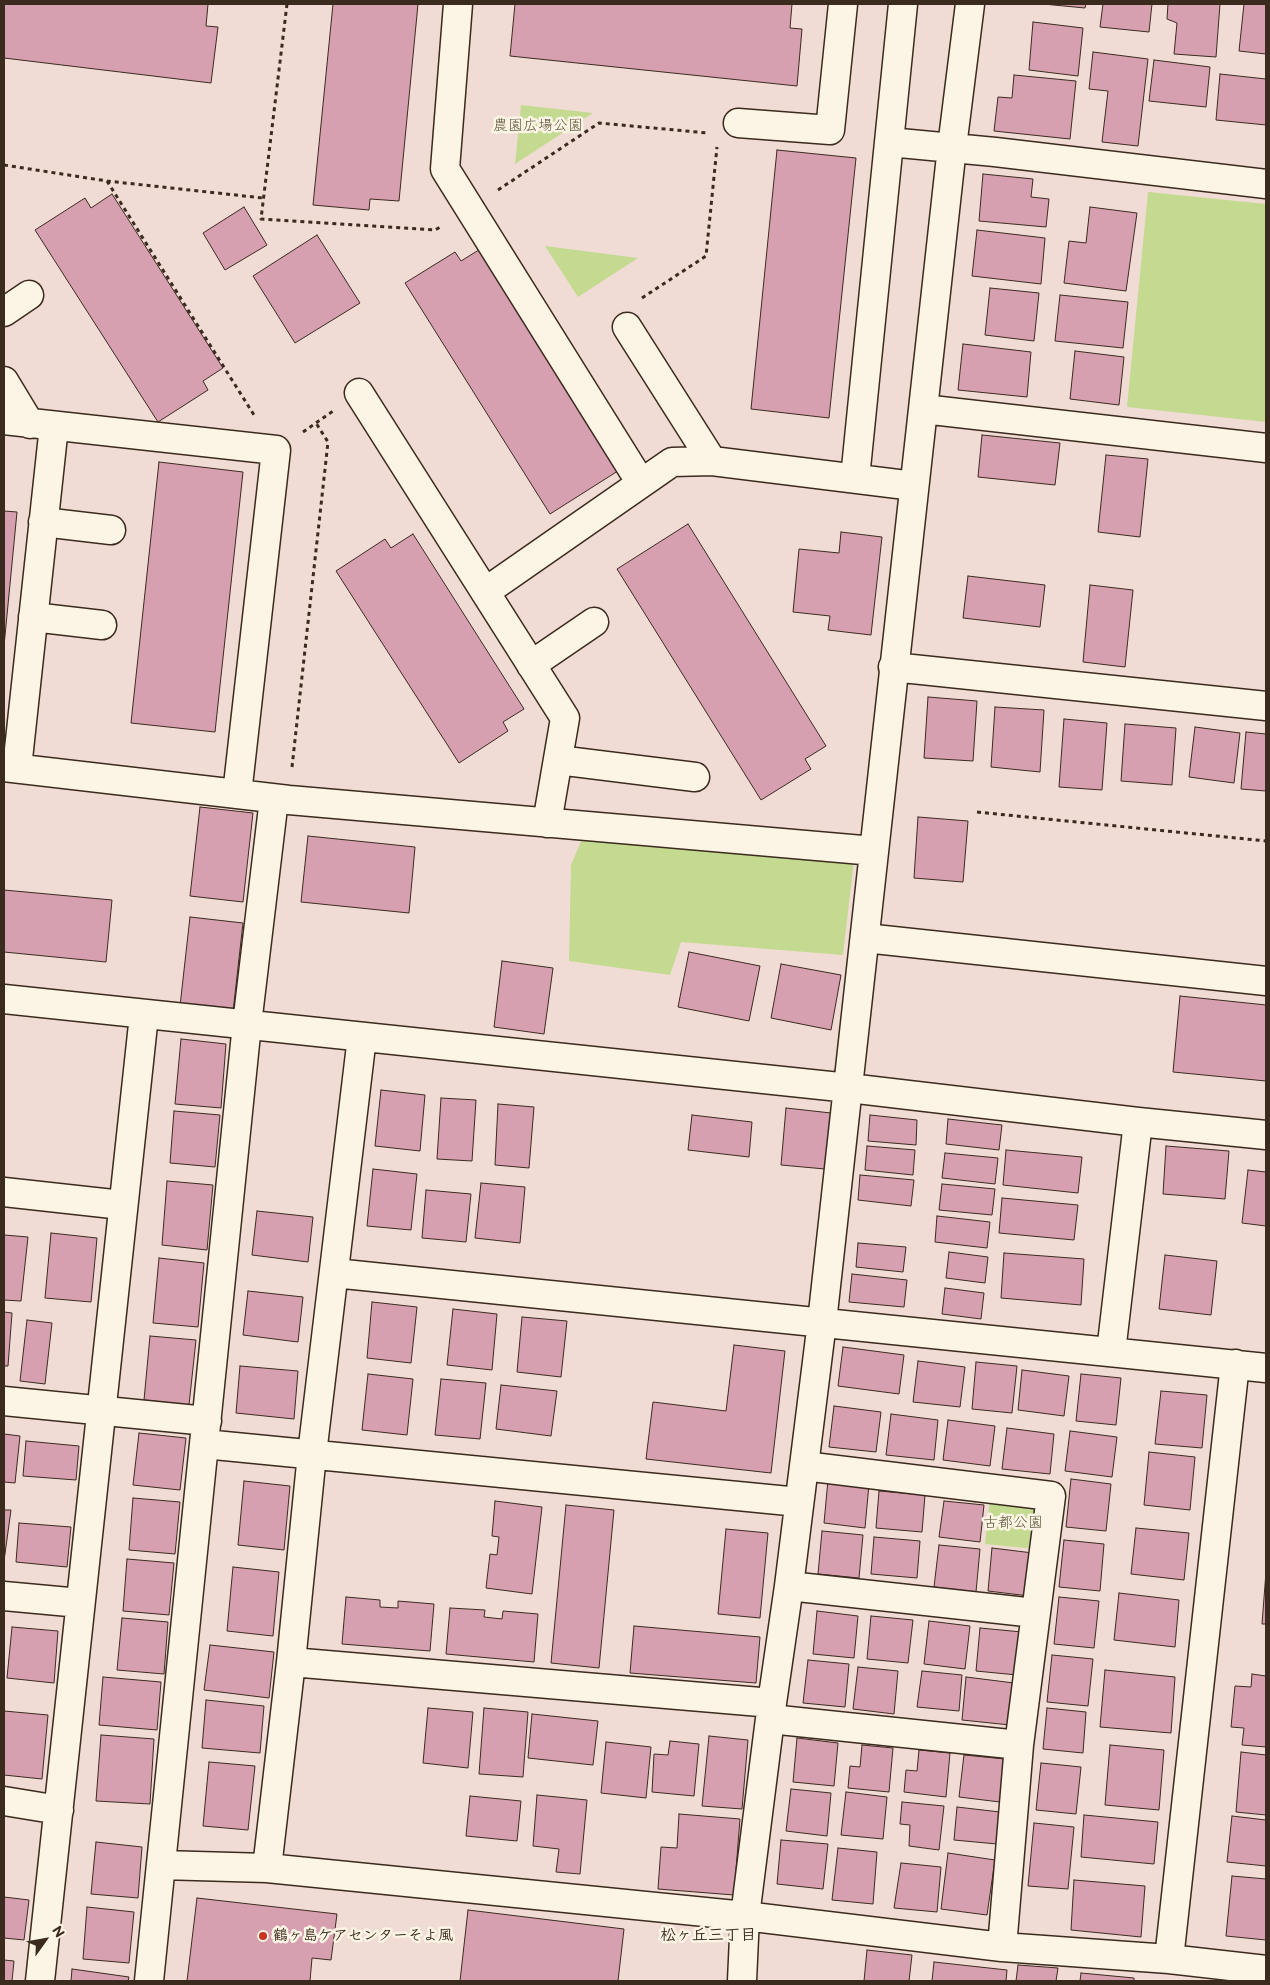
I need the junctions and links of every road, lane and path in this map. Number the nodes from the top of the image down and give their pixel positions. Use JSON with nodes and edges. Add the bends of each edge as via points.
{"nodes":[{"id":1,"x":287,"y":4,"type":"edge"},
{"id":2,"x":458,"y":4,"type":"edge"},
{"id":3,"x":843,"y":4,"type":"edge"},
{"id":4,"x":904,"y":4,"type":"edge"},
{"id":5,"x":970,"y":4,"type":"edge"},
{"id":6,"x":728,"y":128,"type":"junction"},
{"id":7,"x":889,"y":142,"type":"junction"},
{"id":8,"x":952,"y":147,"type":"junction"},
{"id":9,"x":4,"y":165,"type":"edge"},
{"id":10,"x":107,"y":181,"type":"junction"},
{"id":11,"x":1266,"y":184,"type":"edge"},
{"id":12,"x":263,"y":198,"type":"junction"},
{"id":13,"x":469,"y":208,"type":"junction"},
{"id":14,"x":29,"y":295,"type":"dead end"},
{"id":15,"x":641,"y":299,"type":"dead end"},
{"id":16,"x":4,"y":312,"type":"edge"},
{"id":17,"x":627,"y":327,"type":"dead end"},
{"id":18,"x":4,"y":381,"type":"edge"},
{"id":19,"x":359,"y":394,"type":"joint"},
{"id":20,"x":923,"y":409,"type":"junction"},
{"id":21,"x":316,"y":423,"type":"junction"},
{"id":22,"x":29,"y":424,"type":"edge"},
{"id":23,"x":1266,"y":448,"type":"edge"},
{"id":24,"x":276,"y":450,"type":"junction"},
{"id":25,"x":712,"y":461,"type":"junction"},
{"id":26,"x":855,"y":478,"type":"junction"},
{"id":27,"x":641,"y":484,"type":"junction"},
{"id":28,"x":914,"y":486,"type":"junction"},
{"id":29,"x":43,"y":522,"type":"junction"},
{"id":30,"x":111,"y":530,"type":"dead end"},
{"id":31,"x":485,"y":592,"type":"junction"},
{"id":32,"x":33,"y":617,"type":"junction"},
{"id":33,"x":594,"y":622,"type":"dead end"},
{"id":34,"x":102,"y":625,"type":"dead end"},
{"id":35,"x":532,"y":665,"type":"junction"},
{"id":36,"x":893,"y":667,"type":"junction"},
{"id":37,"x":1266,"y":706,"type":"edge"},
{"id":38,"x":558,"y":760,"type":"junction"},
{"id":39,"x":10,"y":768,"type":"edge"},
{"id":40,"x":695,"y":777,"type":"dead end"},
{"id":41,"x":237,"y":794,"type":"junction"},
{"id":42,"x":281,"y":799,"type":"junction"},
{"id":43,"x":977,"y":812,"type":"dead end"},
{"id":44,"x":548,"y":823,"type":"junction"},
{"id":45,"x":1266,"y":841,"type":"edge"},
{"id":46,"x":874,"y":851,"type":"junction"},
{"id":47,"x":865,"y":938,"type":"junction"},
{"id":48,"x":1266,"y":981,"type":"edge"},
{"id":49,"x":4,"y":999,"type":"edge"},
{"id":50,"x":144,"y":1015,"type":"junction"},
{"id":51,"x":247,"y":1024,"type":"junction"},
{"id":52,"x":362,"y":1037,"type":"junction"},
{"id":53,"x":849,"y":1088,"type":"junction"},
{"id":54,"x":1138,"y":1122,"type":"junction"},
{"id":55,"x":1266,"y":1135,"type":"edge"},
{"id":56,"x":4,"y":1192,"type":"edge"},
{"id":57,"x":122,"y":1205,"type":"junction"},
{"id":58,"x":334,"y":1272,"type":"junction"},
{"id":59,"x":822,"y":1322,"type":"junction"},
{"id":60,"x":1110,"y":1352,"type":"junction"},
{"id":61,"x":1235,"y":1364,"type":"junction"},
{"id":62,"x":1266,"y":1368,"type":"edge"},
{"id":63,"x":4,"y":1401,"type":"edge"},
{"id":64,"x":102,"y":1412,"type":"junction"},
{"id":65,"x":205,"y":1432,"type":"junction"},
{"id":66,"x":312,"y":1454,"type":"junction"},
{"id":67,"x":804,"y":1466,"type":"junction"},
{"id":68,"x":799,"y":1502,"type":"junction"},
{"id":69,"x":789,"y":1586,"type":"junction"},
{"id":70,"x":4,"y":1596,"type":"edge"},
{"id":71,"x":80,"y":1603,"type":"junction"},
{"id":72,"x":1035,"y":1613,"type":"junction"},
{"id":73,"x":291,"y":1662,"type":"junction"},
{"id":74,"x":771,"y":1711,"type":"junction"},
{"id":75,"x":1019,"y":1746,"type":"junction"},
{"id":76,"x":4,"y":1801,"type":"edge"},
{"id":77,"x":59,"y":1810,"type":"junction"},
{"id":78,"x":161,"y":1865,"type":"junction"},
{"id":79,"x":267,"y":1868,"type":"junction"},
{"id":80,"x":746,"y":1916,"type":"junction"},
{"id":81,"x":1002,"y":1947,"type":"junction"},
{"id":82,"x":1169,"y":1959,"type":"junction"},
{"id":83,"x":1266,"y":1970,"type":"edge"},
{"id":84,"x":40,"y":1981,"type":"edge"},
{"id":85,"x":150,"y":1981,"type":"edge"},
{"id":86,"x":742,"y":1981,"type":"edge"}],
"edges":[{"from":1,"to":12,"type":"path"},
{"from":2,"to":13,"type":"street","via":[[445,169]]},
{"from":3,"to":6,"type":"street","via":[[830,130]]},
{"from":4,"to":7,"type":"street"},
{"from":5,"to":8,"type":"street"},
{"from":6,"to":13,"type":"path","via":[[599,123]]},
{"from":6,"to":15,"type":"path","via":[[706,256]]},
{"from":7,"to":8,"type":"street"},
{"from":7,"to":26,"type":"street"},
{"from":8,"to":11,"type":"street"},
{"from":8,"to":20,"type":"street"},
{"from":9,"to":10,"type":"path"},
{"from":10,"to":12,"type":"path"},
{"from":10,"to":24,"type":"path"},
{"from":12,"to":13,"type":"path","via":[[261,218],[436,230]]},
{"from":13,"to":27,"type":"street"},
{"from":14,"to":16,"type":"street"},
{"from":17,"to":25,"type":"street"},
{"from":18,"to":22,"type":"street"},
{"from":19,"to":21,"type":"path"},
{"from":19,"to":31,"type":"street"},
{"from":20,"to":23,"type":"street"},
{"from":20,"to":28,"type":"street"},
{"from":21,"to":24,"type":"path"},
{"from":21,"to":42,"type":"path","via":[[328,442]]},
{"from":22,"to":24,"type":"street"},
{"from":22,"to":29,"type":"street"},
{"from":24,"to":41,"type":"street"},
{"from":25,"to":26,"type":"street"},
{"from":25,"to":27,"type":"street","via":[[672,462]]},
{"from":26,"to":28,"type":"street"},
{"from":27,"to":31,"type":"street"},
{"from":28,"to":36,"type":"street"},
{"from":29,"to":30,"type":"street"},
{"from":29,"to":32,"type":"street"},
{"from":31,"to":35,"type":"street"},
{"from":32,"to":34,"type":"street"},
{"from":32,"to":39,"type":"street"},
{"from":33,"to":35,"type":"street"},
{"from":35,"to":38,"type":"street","via":[[565,718]]},
{"from":36,"to":37,"type":"street"},
{"from":36,"to":46,"type":"street"},
{"from":38,"to":40,"type":"street"},
{"from":38,"to":44,"type":"street"},
{"from":39,"to":41,"type":"street"},
{"from":41,"to":42,"type":"street"},
{"from":42,"to":44,"type":"street"},
{"from":42,"to":51,"type":"street"},
{"from":43,"to":45,"type":"path"},
{"from":44,"to":46,"type":"street"},
{"from":46,"to":47,"type":"street"},
{"from":47,"to":48,"type":"street"},
{"from":47,"to":53,"type":"street"},
{"from":49,"to":50,"type":"street"},
{"from":50,"to":51,"type":"street"},
{"from":50,"to":57,"type":"street"},
{"from":51,"to":52,"type":"street"},
{"from":51,"to":65,"type":"street"},
{"from":52,"to":53,"type":"street"},
{"from":52,"to":58,"type":"street"},
{"from":53,"to":54,"type":"street"},
{"from":53,"to":59,"type":"street"},
{"from":54,"to":55,"type":"street"},
{"from":54,"to":60,"type":"street"},
{"from":56,"to":57,"type":"street"},
{"from":57,"to":64,"type":"street"},
{"from":58,"to":59,"type":"street"},
{"from":58,"to":66,"type":"street"},
{"from":59,"to":60,"type":"street"},
{"from":59,"to":67,"type":"street"},
{"from":60,"to":61,"type":"street"},
{"from":61,"to":62,"type":"street"},
{"from":61,"to":82,"type":"street"},
{"from":63,"to":64,"type":"street"},
{"from":64,"to":65,"type":"street"},
{"from":64,"to":71,"type":"street"},
{"from":65,"to":66,"type":"street"},
{"from":65,"to":78,"type":"street"},
{"from":66,"to":68,"type":"street"},
{"from":66,"to":73,"type":"street"},
{"from":67,"to":68,"type":"street"},
{"from":67,"to":72,"type":"street","via":[[1050,1496]]},
{"from":68,"to":69,"type":"street"},
{"from":69,"to":72,"type":"street"},
{"from":69,"to":74,"type":"street"},
{"from":70,"to":71,"type":"street"},
{"from":71,"to":77,"type":"street"},
{"from":72,"to":75,"type":"street"},
{"from":73,"to":74,"type":"street"},
{"from":73,"to":79,"type":"street"},
{"from":74,"to":75,"type":"street"},
{"from":74,"to":80,"type":"street"},
{"from":75,"to":81,"type":"street"},
{"from":76,"to":77,"type":"street"},
{"from":77,"to":84,"type":"street"},
{"from":78,"to":79,"type":"street"},
{"from":78,"to":85,"type":"street"},
{"from":79,"to":80,"type":"street"},
{"from":80,"to":81,"type":"street"},
{"from":80,"to":86,"type":"street"},
{"from":81,"to":82,"type":"street"},
{"from":82,"to":83,"type":"street"}]}
